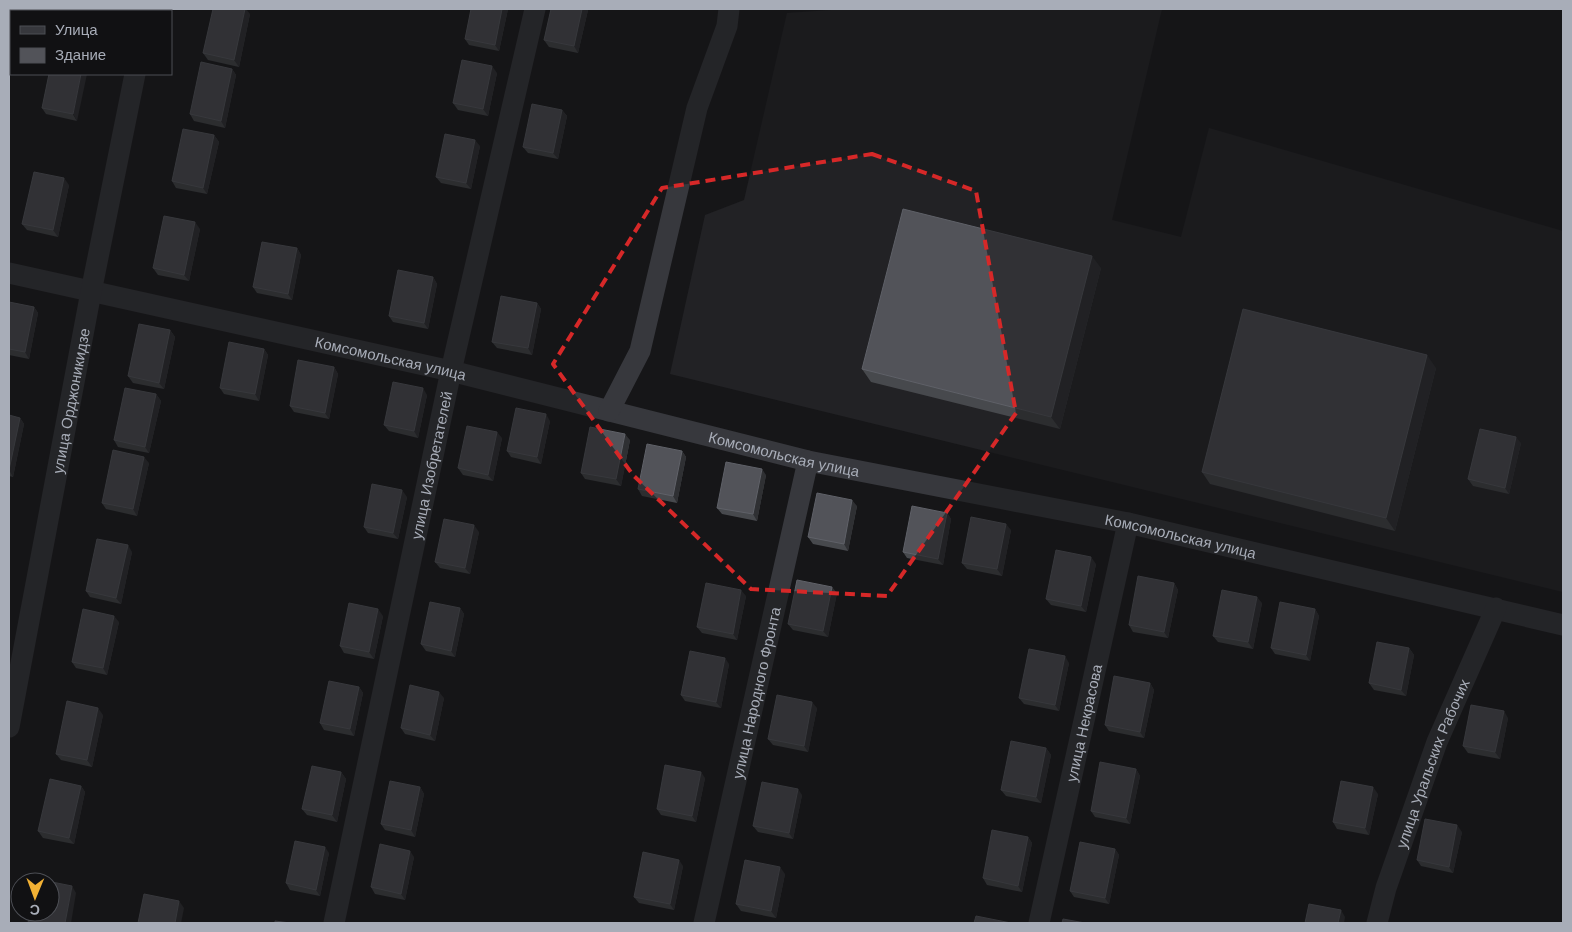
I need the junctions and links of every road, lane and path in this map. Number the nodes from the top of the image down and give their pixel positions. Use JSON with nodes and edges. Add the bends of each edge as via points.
{"nodes":[{"id":1,"x":535,"y":9,"type":"edge"},
{"id":2,"x":729,"y":9,"type":"edge"},
{"id":3,"x":135,"y":75,"type":"edge"},
{"id":4,"x":9,"y":273,"type":"edge"},
{"id":5,"x":91,"y":292,"type":"junction"},
{"id":6,"x":452,"y":371,"type":"junction"},
{"id":7,"x":609,"y":411,"type":"junction"},
{"id":8,"x":808,"y":461,"type":"junction"},
{"id":9,"x":1128,"y":523,"type":"junction"},
{"id":10,"x":1496,"y":608,"type":"junction"},
{"id":11,"x":1563,"y":625,"type":"edge"},
{"id":12,"x":9,"y":727,"type":"edge"},
{"id":13,"x":334,"y":923,"type":"edge"},
{"id":14,"x":704,"y":923,"type":"edge"},
{"id":15,"x":1039,"y":923,"type":"edge"},
{"id":16,"x":1377,"y":923,"type":"edge"}],
"edges":[{"from":1,"to":6,"type":"street","name":"улица Изобретателей"},
{"from":2,"to":7,"type":"street","via":[[697,108],[640,351]]},
{"from":3,"to":5,"type":"street","name":"улица Орджоникидзе"},
{"from":4,"to":5,"type":"street","name":"Комсомольская улица"},
{"from":5,"to":6,"type":"street","name":"Комсомольская улица"},
{"from":5,"to":12,"type":"street","name":"улица Орджоникидзе"},
{"from":6,"to":7,"type":"street","name":"Комсомольская улица"},
{"from":6,"to":13,"type":"street","name":"улица Изобретателей"},
{"from":7,"to":8,"type":"street","name":"Комсомольская улица"},
{"from":8,"to":9,"type":"street","name":"Комсомольская улица"},
{"from":8,"to":14,"type":"street","name":"улица Народного Фронта"},
{"from":9,"to":10,"type":"street","name":"Комсомольская улица"},
{"from":9,"to":15,"type":"street","name":"улица Некрасова"},
{"from":10,"to":11,"type":"street","name":"Комсомольская улица"},
{"from":10,"to":16,"type":"street","name":"улица Уральских Рабочих","via":[[1436,742]]}]}
